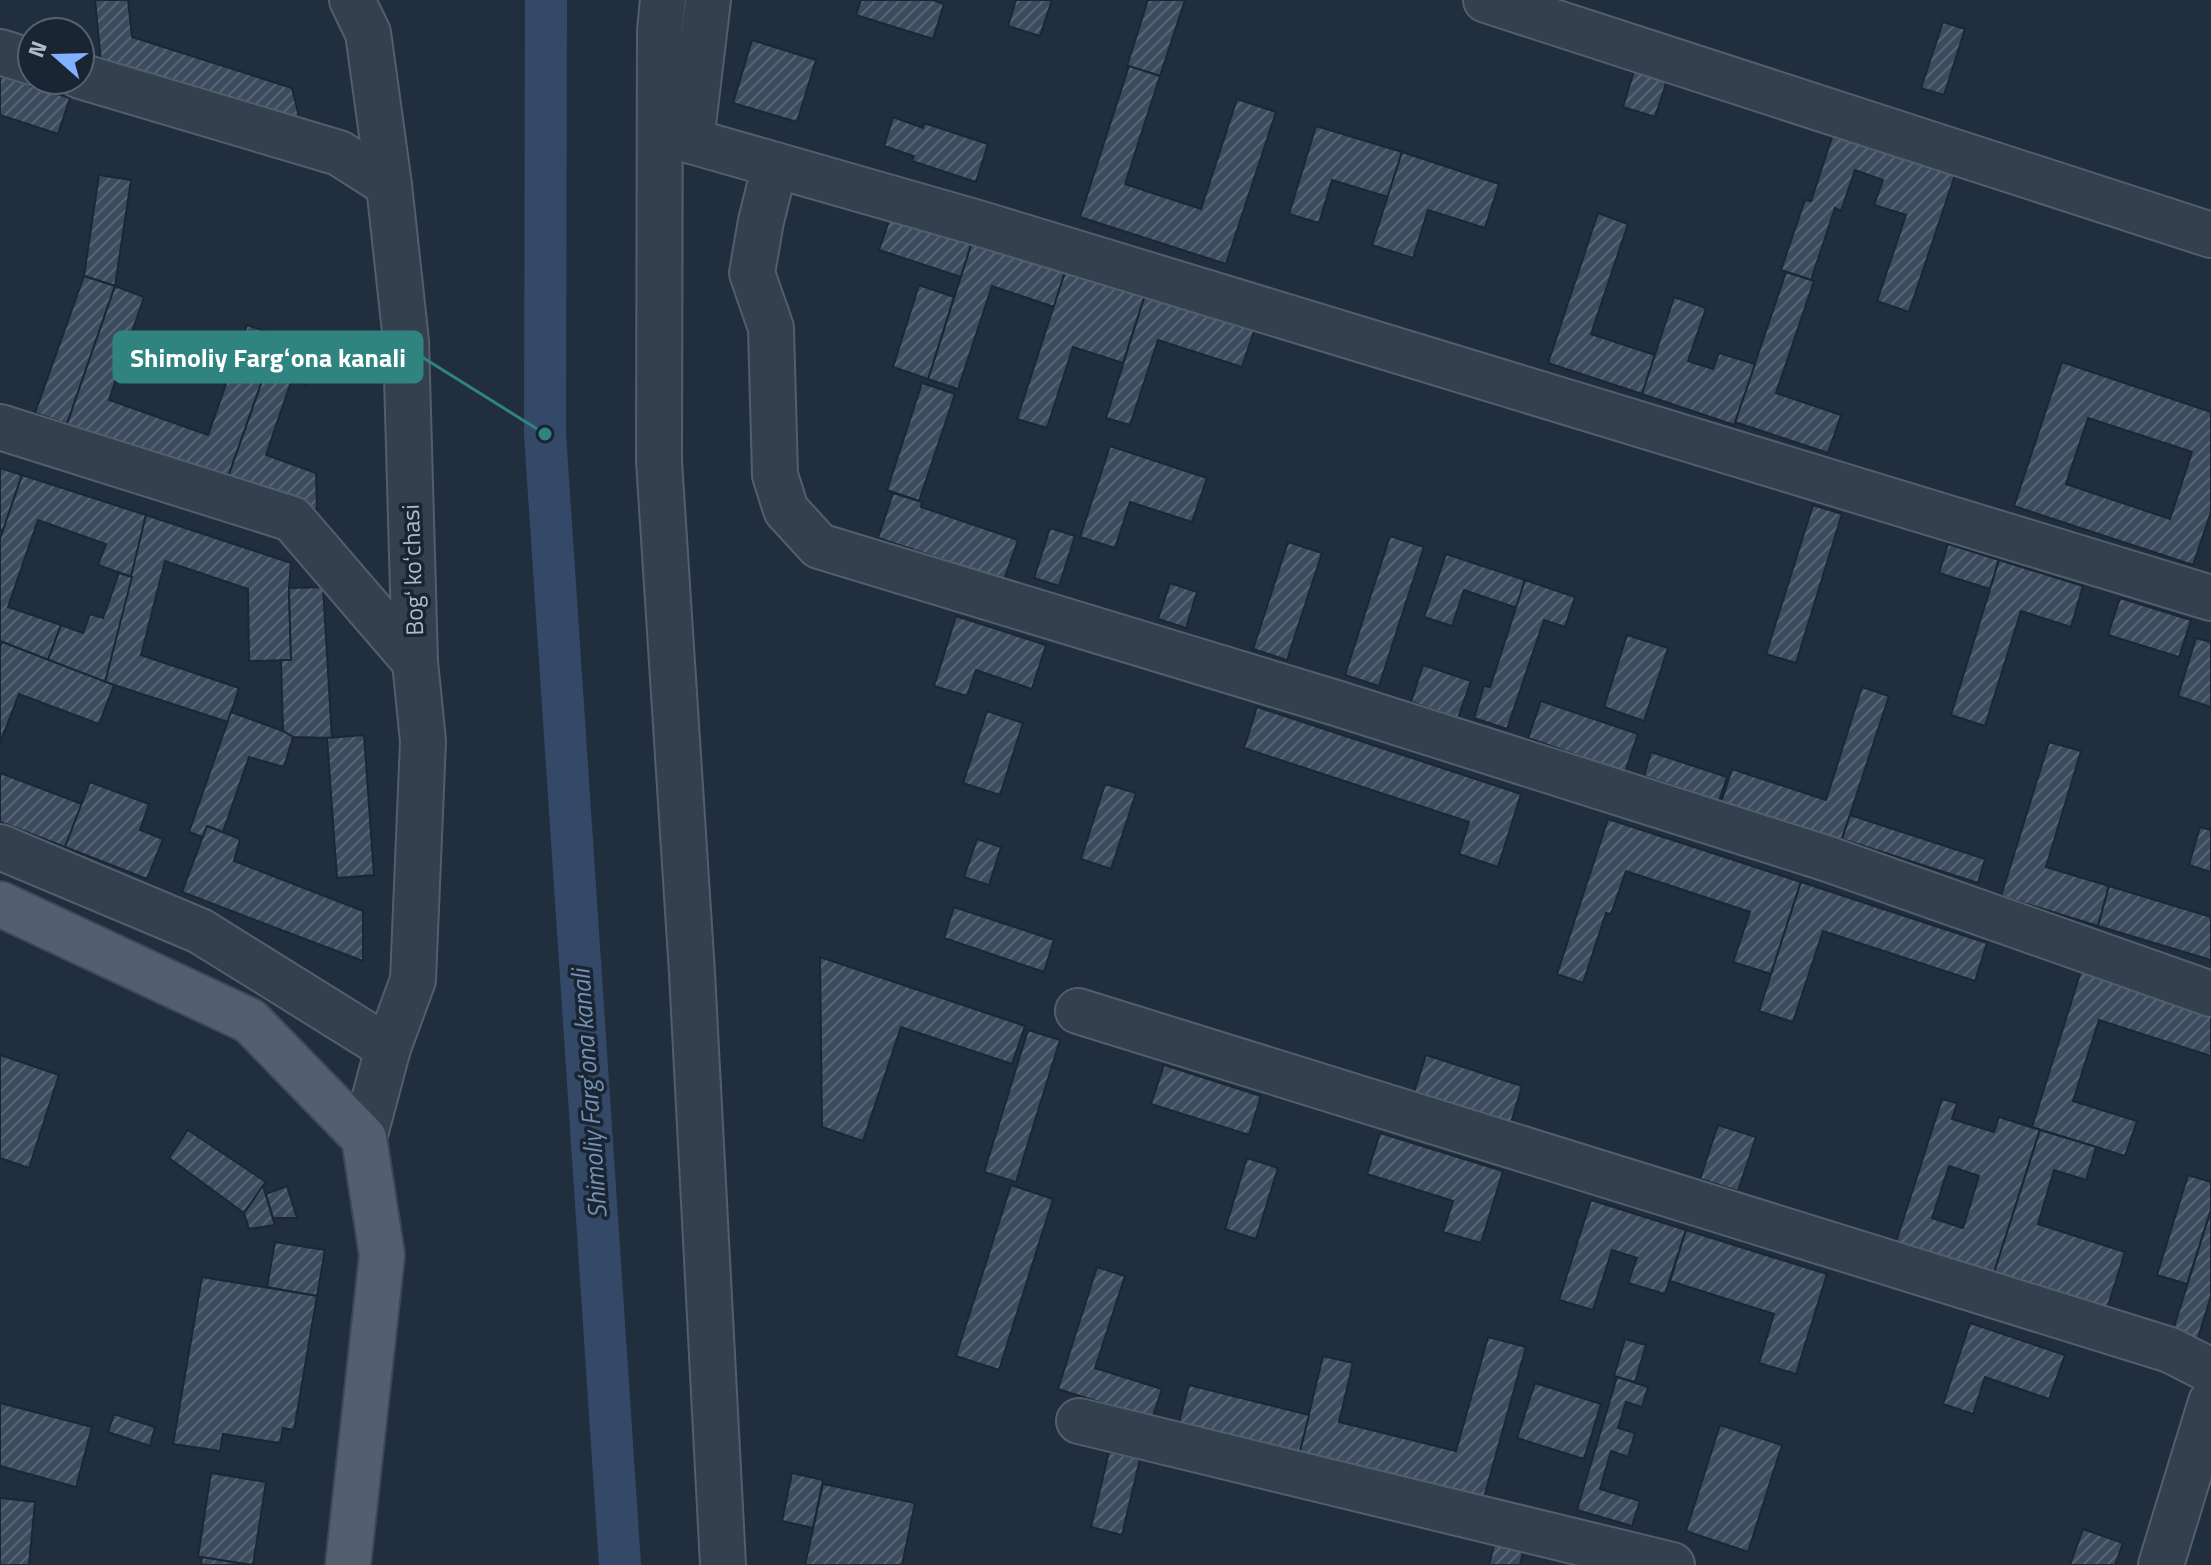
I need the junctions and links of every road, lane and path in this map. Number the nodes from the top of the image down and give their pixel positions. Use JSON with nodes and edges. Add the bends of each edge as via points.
{"nodes":[{"id":1,"x":352,"y":0,"type":"edge"},
{"id":2,"x":663,"y":0,"type":"edge"},
{"id":3,"x":708,"y":0,"type":"edge"},
{"id":4,"x":1486,"y":0,"type":"edge"},
{"id":5,"x":96,"y":81,"type":"edge"},
{"id":6,"x":675,"y":136,"type":"junction"},
{"id":7,"x":775,"y":165,"type":"junction"},
{"id":8,"x":389,"y":185,"type":"junction"},
{"id":9,"x":2211,"y":235,"type":"edge"},
{"id":10,"x":0,"y":427,"type":"edge"},
{"id":11,"x":2211,"y":598,"type":"edge"},
{"id":12,"x":415,"y":662,"type":"junction"},
{"id":13,"x":0,"y":847,"type":"edge"},
{"id":14,"x":0,"y":904,"type":"edge"},
{"id":15,"x":2211,"y":994,"type":"edge"},
{"id":16,"x":1078,"y":1011,"type":"dead end"},
{"id":17,"x":388,"y":1048,"type":"junction"},
{"id":18,"x":364,"y":1138,"type":"junction"},
{"id":19,"x":2211,"y":1371,"type":"edge"},
{"id":20,"x":2211,"y":1402,"type":"edge"},
{"id":21,"x":1079,"y":1421,"type":"dead end"},
{"id":22,"x":348,"y":1565,"type":"edge"},
{"id":23,"x":723,"y":1565,"type":"edge"},
{"id":24,"x":1672,"y":1565,"type":"edge"},
{"id":25,"x":2161,"y":1565,"type":"edge"}],
"edges":[{"from":1,"to":8,"type":"street","name":"Bogʻ koʻchasi","via":[[368,33]]},
{"from":2,"to":6,"type":"street","via":[[660,30]]},
{"from":3,"to":6,"type":"street"},
{"from":4,"to":9,"type":"street"},
{"from":5,"to":8,"type":"street","via":[[339,153]]},
{"from":6,"to":7,"type":"street"},
{"from":6,"to":23,"type":"street","via":[[659,461]]},
{"from":7,"to":11,"type":"street"},
{"from":7,"to":15,"type":"street","via":[[752,273],[771,328],[775,475],[786,510],[819,546],[1828,859]]},
{"from":8,"to":12,"type":"street","name":"Bogʻ koʻchasi","via":[[406,341]]},
{"from":10,"to":12,"type":"street","via":[[292,519]]},
{"from":12,"to":17,"type":"street","name":"Bogʻ koʻchasi","via":[[423,741],[413,980]]},
{"from":13,"to":17,"type":"street","via":[[200,931]]},
{"from":14,"to":18,"type":"main road","via":[[250,1021]]},
{"from":16,"to":19,"type":"street","via":[[2170,1350]]},
{"from":17,"to":18,"type":"street","name":"Bogʻ koʻchasi"},
{"from":18,"to":22,"type":"main road","via":[[382,1255]]},
{"from":20,"to":25,"type":"street"},
{"from":21,"to":24,"type":"street"}]}
